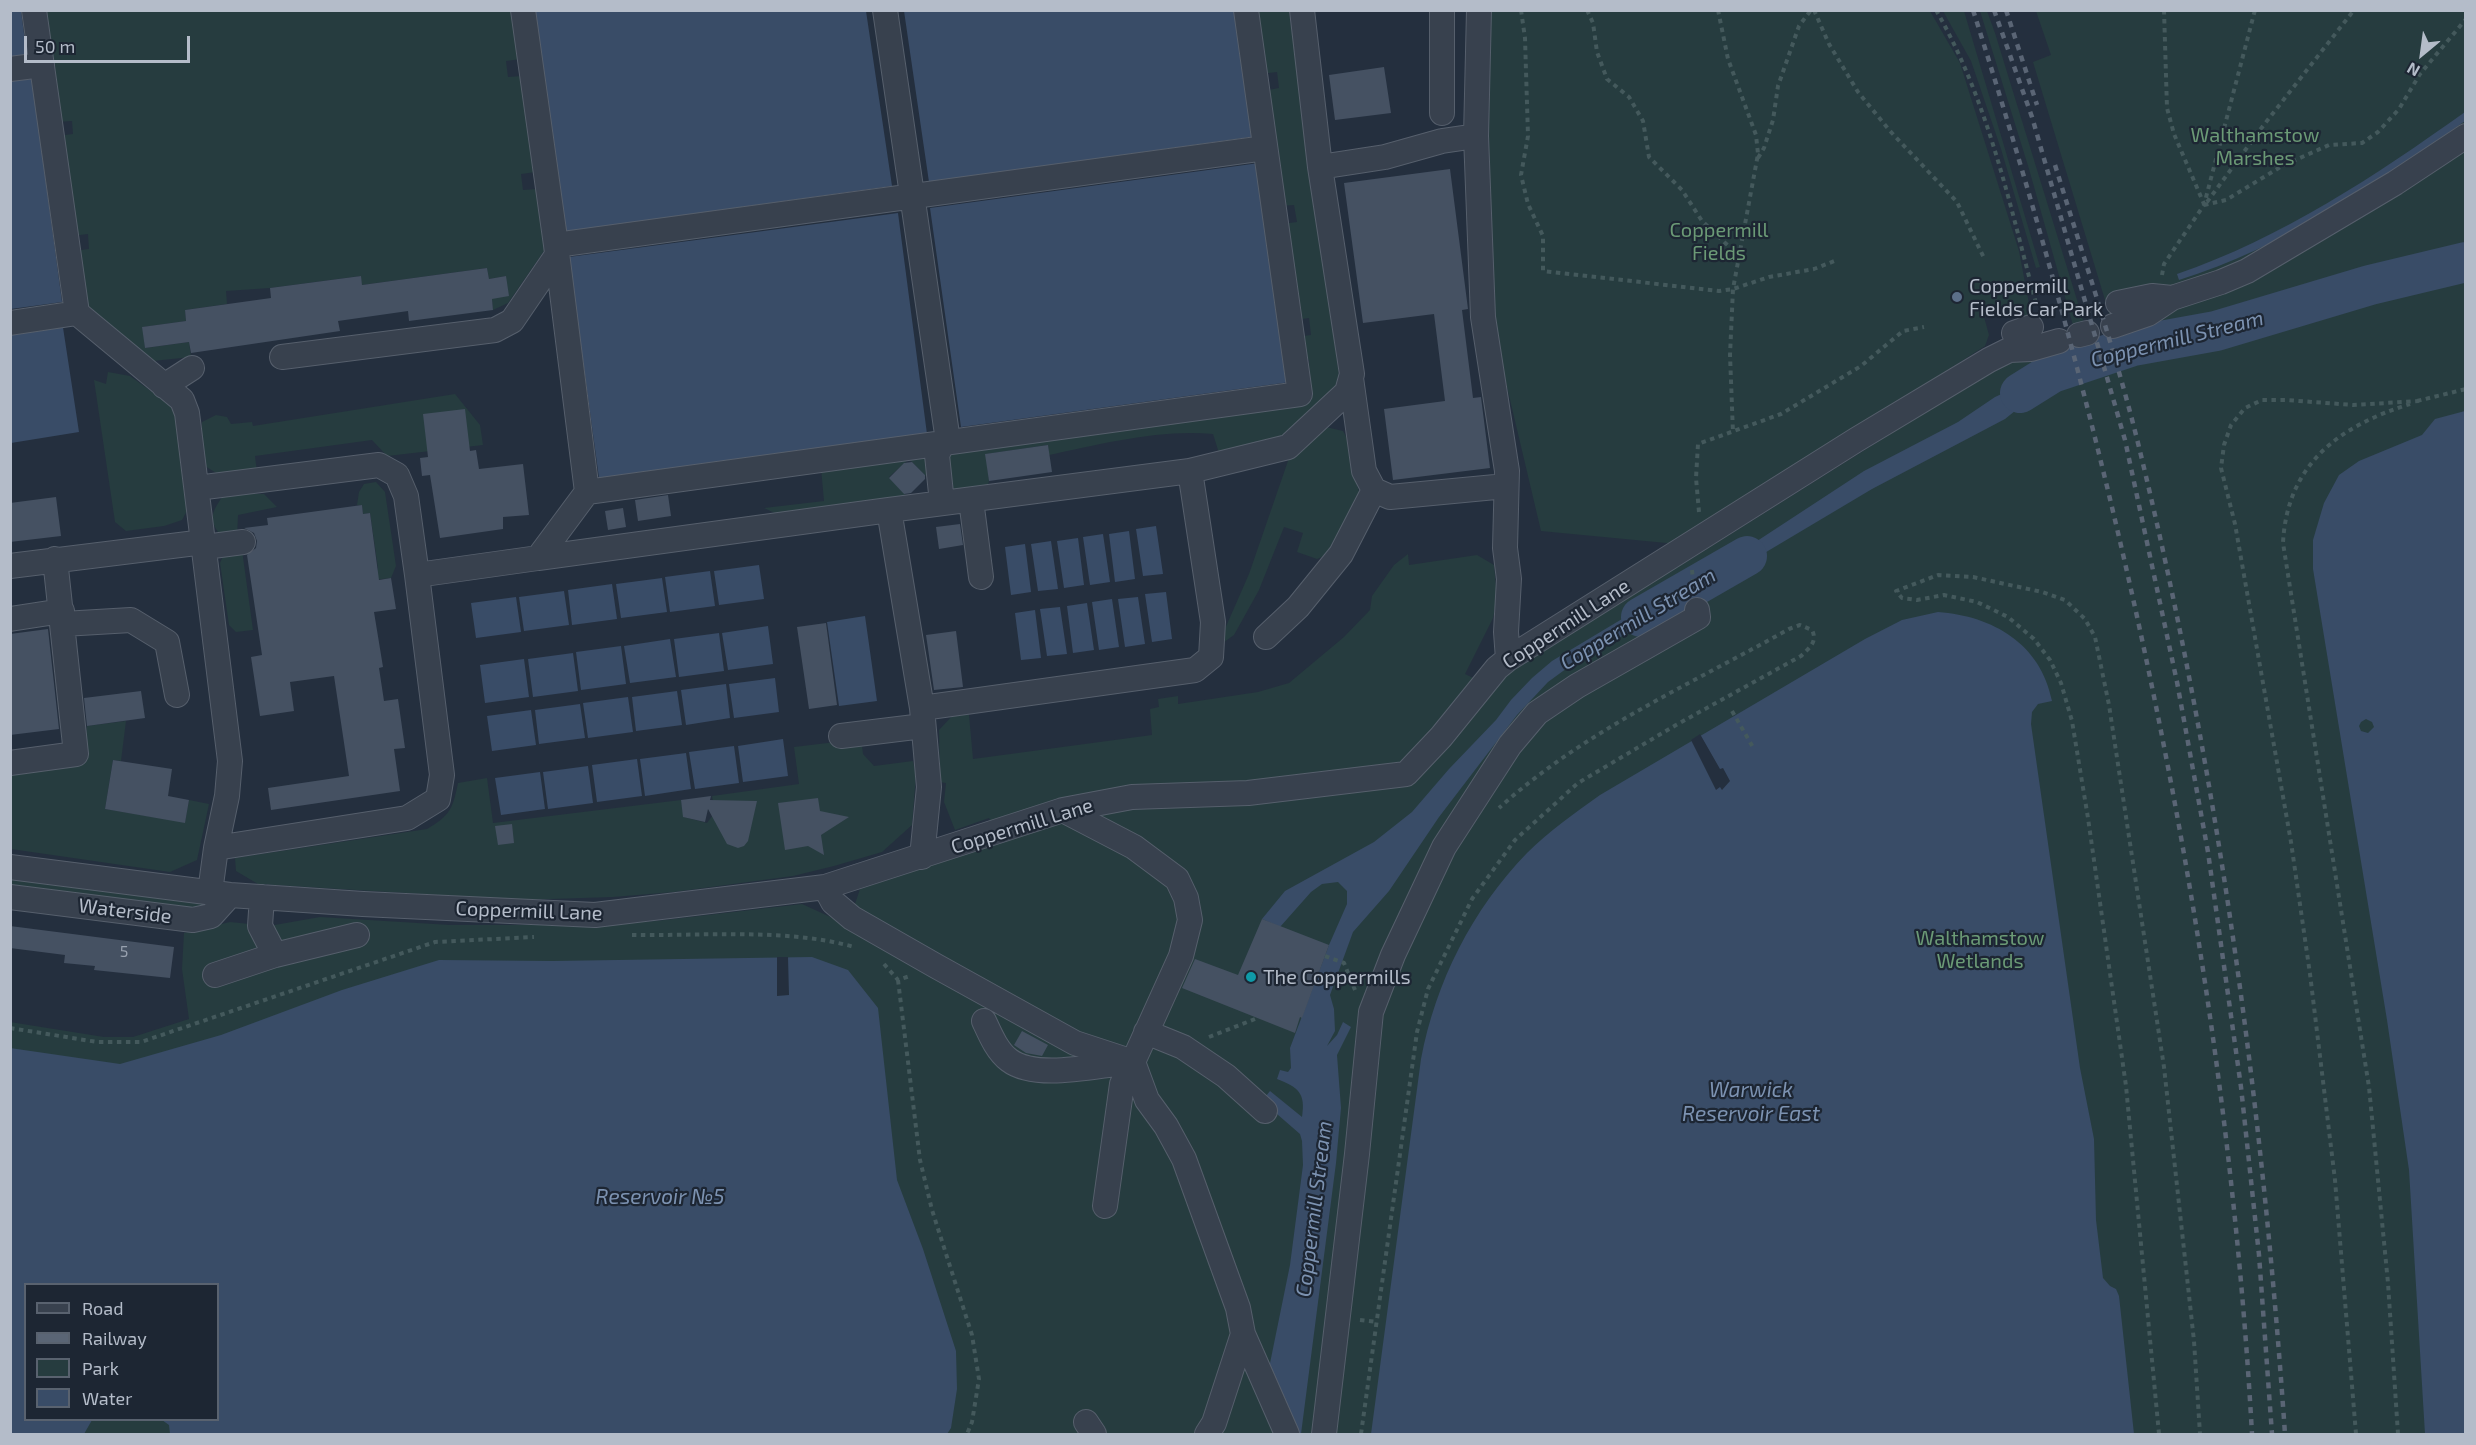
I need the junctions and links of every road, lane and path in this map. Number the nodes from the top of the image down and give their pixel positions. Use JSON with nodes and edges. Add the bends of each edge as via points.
{"nodes":[{"id":1,"x":34,"y":10,"type":"edge"},
{"id":2,"x":523,"y":10,"type":"edge"},
{"id":3,"x":885,"y":10,"type":"edge"},
{"id":4,"x":1246,"y":10,"type":"edge"},
{"id":5,"x":1302,"y":10,"type":"edge"},
{"id":6,"x":1442,"y":10,"type":"edge"},
{"id":7,"x":1479,"y":10,"type":"edge"},
{"id":8,"x":1521,"y":10,"type":"edge"},
{"id":9,"x":1587,"y":10,"type":"edge"},
{"id":10,"x":1718,"y":10,"type":"edge"},
{"id":11,"x":1812,"y":10,"type":"edge"},
{"id":12,"x":1936,"y":10,"type":"edge"},
{"id":13,"x":2164,"y":10,"type":"edge"},
{"id":14,"x":2255,"y":10,"type":"edge"},
{"id":15,"x":2354,"y":10,"type":"edge"},
{"id":16,"x":2466,"y":19,"type":"edge"},
{"id":17,"x":42,"y":65,"type":"junction"},
{"id":18,"x":10,"y":69,"type":"edge"},
{"id":19,"x":1442,"y":113,"type":"dead end"},
{"id":20,"x":1476,"y":136,"type":"junction"},
{"id":21,"x":2466,"y":136,"type":"edge"},
{"id":22,"x":1265,"y":148,"type":"junction"},
{"id":23,"x":1758,"y":159,"type":"junction"},
{"id":24,"x":1320,"y":166,"type":"junction"},
{"id":25,"x":912,"y":197,"type":"junction"},
{"id":26,"x":2205,"y":205,"type":"junction"},
{"id":27,"x":557,"y":250,"type":"junction"},
{"id":28,"x":1739,"y":255,"type":"junction"},
{"id":29,"x":1984,"y":258,"type":"dead end"},
{"id":30,"x":1837,"y":260,"type":"dead end"},
{"id":31,"x":1733,"y":289,"type":"junction"},
{"id":32,"x":2172,"y":298,"type":"junction"},
{"id":33,"x":2118,"y":303,"type":"dead end"},
{"id":34,"x":77,"y":314,"type":"junction"},
{"id":35,"x":10,"y":322,"type":"edge"},
{"id":36,"x":2113,"y":326,"type":"dead end"},
{"id":37,"x":1924,"y":327,"type":"dead end"},
{"id":38,"x":2075,"y":336,"type":"dead end"},
{"id":39,"x":2018,"y":337,"type":"junction"},
{"id":40,"x":282,"y":357,"type":"dead end"},
{"id":41,"x":192,"y":368,"type":"dead end"},
{"id":42,"x":1351,"y":378,"type":"junction"},
{"id":43,"x":164,"y":386,"type":"junction"},
{"id":44,"x":2466,"y":388,"type":"edge"},
{"id":45,"x":2419,"y":401,"type":"junction"},
{"id":46,"x":1733,"y":433,"type":"junction"},
{"id":47,"x":943,"y":443,"type":"junction"},
{"id":48,"x":1190,"y":471,"type":"junction"},
{"id":49,"x":1506,"y":486,"type":"junction"},
{"id":50,"x":197,"y":488,"type":"junction"},
{"id":51,"x":1374,"y":490,"type":"junction"},
{"id":52,"x":587,"y":492,"type":"junction"},
{"id":53,"x":971,"y":500,"type":"junction"},
{"id":54,"x":942,"y":503,"type":"junction"},
{"id":55,"x":889,"y":510,"type":"junction"},
{"id":56,"x":1705,"y":536,"type":"junction"},
{"id":57,"x":243,"y":542,"type":"dead end"},
{"id":58,"x":204,"y":545,"type":"junction"},
{"id":59,"x":538,"y":558,"type":"junction"},
{"id":60,"x":55,"y":559,"type":"junction"},
{"id":61,"x":10,"y":566,"type":"edge"},
{"id":62,"x":417,"y":575,"type":"junction"},
{"id":63,"x":981,"y":577,"type":"dead end"},
{"id":64,"x":1697,"y":610,"type":"dead end"},
{"id":65,"x":62,"y":617,"type":"junction"},
{"id":66,"x":10,"y":619,"type":"edge"},
{"id":67,"x":1266,"y":637,"type":"dead end"},
{"id":68,"x":1508,"y":658,"type":"junction"},
{"id":69,"x":177,"y":695,"type":"dead end"},
{"id":70,"x":1732,"y":711,"type":"dead end"},
{"id":71,"x":923,"y":717,"type":"junction"},
{"id":72,"x":841,"y":736,"type":"dead end"},
{"id":73,"x":1754,"y":749,"type":"dead end"},
{"id":74,"x":10,"y":763,"type":"edge"},
{"id":75,"x":1063,"y":810,"type":"junction"},
{"id":76,"x":1490,"y":815,"type":"dead end"},
{"id":77,"x":216,"y":848,"type":"junction"},
{"id":78,"x":922,"y":856,"type":"junction"},
{"id":79,"x":10,"y":867,"type":"edge"},
{"id":80,"x":825,"y":887,"type":"junction"},
{"id":81,"x":220,"y":893,"type":"junction"},
{"id":82,"x":10,"y":897,"type":"edge"},
{"id":83,"x":262,"y":897,"type":"junction"},
{"id":84,"x":357,"y":935,"type":"dead end"},
{"id":85,"x":627,"y":936,"type":"dead end"},
{"id":86,"x":536,"y":937,"type":"dead end"},
{"id":87,"x":829,"y":940,"type":"dead end"},
{"id":88,"x":275,"y":955,"type":"junction"},
{"id":89,"x":1325,"y":956,"type":"dead end"},
{"id":90,"x":1344,"y":963,"type":"dead end"},
{"id":91,"x":215,"y":975,"type":"dead end"},
{"id":92,"x":898,"y":980,"type":"dead end"},
{"id":93,"x":1255,"y":1019,"type":"dead end"},
{"id":94,"x":984,"y":1021,"type":"dead end"},
{"id":95,"x":10,"y":1028,"type":"edge"},
{"id":96,"x":1146,"y":1032,"type":"junction"},
{"id":97,"x":1183,"y":1047,"type":"junction"},
{"id":98,"x":1133,"y":1062,"type":"junction"},
{"id":99,"x":1265,"y":1111,"type":"dead end"},
{"id":100,"x":1105,"y":1206,"type":"dead end"},
{"id":101,"x":1243,"y":1334,"type":"junction"},
{"id":102,"x":967,"y":1434,"type":"edge"},
{"id":103,"x":1207,"y":1434,"type":"edge"},
{"id":104,"x":1287,"y":1434,"type":"edge"},
{"id":105,"x":1324,"y":1434,"type":"edge"},
{"id":106,"x":1361,"y":1434,"type":"edge"},
{"id":107,"x":2159,"y":1434,"type":"edge"},
{"id":108,"x":2200,"y":1434,"type":"edge"},
{"id":109,"x":2356,"y":1434,"type":"edge"},
{"id":110,"x":2398,"y":1434,"type":"edge"}],
"edges":[{"from":1,"to":17,"type":"street"},
{"from":2,"to":27,"type":"street"},
{"from":3,"to":25,"type":"street"},
{"from":4,"to":22,"type":"street"},
{"from":5,"to":24,"type":"street"},
{"from":6,"to":19,"type":"street"},
{"from":7,"to":20,"type":"street"},
{"from":8,"to":31,"type":"path","via":[[1528,136],[1521,174],[1528,204],[1543,236],[1543,271],[1719,291]]},
{"from":9,"to":28,"type":"path","via":[[1607,79],[1629,97],[1643,121],[1649,157],[1682,190],[1702,222]]},
{"from":10,"to":23,"type":"path","via":[[1728,59],[1756,135]]},
{"from":11,"to":23,"type":"path","via":[[1799,26]]},
{"from":11,"to":29,"type":"path","via":[[1847,76],[1890,131],[1957,202]]},
{"from":12,"to":39,"type":"path","via":[[1977,95],[2039,317]]},
{"from":13,"to":26,"type":"path","via":[[2168,108],[2174,134]]},
{"from":14,"to":26,"type":"path"},
{"from":15,"to":26,"type":"path"},
{"from":16,"to":26,"type":"path","via":[[2378,132],[2362,143],[2329,145],[2282,166],[2226,200]]},
{"from":17,"to":18,"type":"street"},
{"from":17,"to":34,"type":"street"},
{"from":20,"to":24,"type":"street","via":[[1385,157]]},
{"from":20,"to":49,"type":"street","via":[[1483,317],[1507,471]]},
{"from":21,"to":32,"type":"street","via":[[2396,183],[2254,267]]},
{"from":22,"to":25,"type":"street"},
{"from":22,"to":47,"type":"street","via":[[1300,394]]},
{"from":23,"to":28,"type":"path"},
{"from":24,"to":42,"type":"street"},
{"from":25,"to":27,"type":"street"},
{"from":25,"to":47,"type":"street","via":[[946,434]]},
{"from":26,"to":32,"type":"path","via":[[2162,269]]},
{"from":27,"to":40,"type":"street","via":[[512,321],[495,330]]},
{"from":27,"to":52,"type":"street"},
{"from":28,"to":31,"type":"path"},
{"from":30,"to":31,"type":"path"},
{"from":31,"to":46,"type":"path"},
{"from":32,"to":33,"type":"street","via":[[2152,296]]},
{"from":32,"to":36,"type":"street","via":[[2148,314]]},
{"from":34,"to":35,"type":"street"},
{"from":34,"to":43,"type":"street"},
{"from":37,"to":46,"type":"path","via":[[1903,332],[1861,366],[1811,398]]},
{"from":38,"to":39,"type":"street","via":[[2031,348]]},
{"from":39,"to":56,"type":"street","name":"Coppermill Lane"},
{"from":41,"to":43,"type":"street"},
{"from":42,"to":48,"type":"street","via":[[1347,392],[1336,405],[1288,447]]},
{"from":42,"to":51,"type":"street","via":[[1364,471]]},
{"from":43,"to":50,"type":"street","via":[[182,400],[187,413]]},
{"from":44,"to":45,"type":"path"},
{"from":45,"to":109,"type":"path","via":[[2353,405],[2262,400],[2245,408],[2231,425],[2222,468],[2291,842],[2310,974],[2335,1180]]},
{"from":45,"to":110,"type":"path","via":[[2361,422],[2312,461],[2298,481],[2289,505],[2283,543],[2369,1087]]},
{"from":46,"to":56,"type":"path","via":[[1698,444],[1697,503]]},
{"from":47,"to":52,"type":"street"},
{"from":47,"to":54,"type":"street","via":[[937,455]]},
{"from":48,"to":53,"type":"street"},
{"from":48,"to":71,"type":"street","via":[[1213,622],[1211,657],[1195,670]]},
{"from":49,"to":51,"type":"street","via":[[1390,496]]},
{"from":49,"to":68,"type":"street"},
{"from":50,"to":58,"type":"street"},
{"from":50,"to":62,"type":"street","via":[[378,465],[397,475],[406,496]]},
{"from":51,"to":67,"type":"street","via":[[1341,554],[1298,607]]},
{"from":52,"to":59,"type":"street"},
{"from":53,"to":54,"type":"street"},
{"from":53,"to":63,"type":"street"},
{"from":54,"to":55,"type":"street"},
{"from":55,"to":59,"type":"street"},
{"from":55,"to":71,"type":"street"},
{"from":56,"to":68,"type":"street","name":"Coppermill Lane"},
{"from":57,"to":58,"type":"street"},
{"from":58,"to":60,"type":"street"},
{"from":58,"to":77,"type":"street","via":[[230,761]]},
{"from":59,"to":62,"type":"street"},
{"from":60,"to":61,"type":"street"},
{"from":60,"to":65,"type":"street"},
{"from":62,"to":77,"type":"street","via":[[442,775],[438,799],[407,818]]},
{"from":64,"to":105,"type":"street","via":[[1698,617],[1537,713],[1510,745],[1444,847],[1393,955],[1371,1012]]},
{"from":65,"to":66,"type":"street"},
{"from":65,"to":69,"type":"street","via":[[131,620],[167,642]]},
{"from":65,"to":74,"type":"street","via":[[76,754]]},
{"from":68,"to":75,"type":"street","name":"Coppermill Lane","via":[[1406,774],[1248,793],[1132,797]]},
{"from":70,"to":73,"type":"path"},
{"from":71,"to":72,"type":"street"},
{"from":71,"to":78,"type":"street","via":[[929,787]]},
{"from":75,"to":78,"type":"street","name":"Coppermill Lane"},
{"from":75,"to":96,"type":"street","via":[[1134,847],[1177,879],[1186,898],[1190,920],[1181,956]]},
{"from":76,"to":106,"type":"path","via":[[1545,770],[1626,717],[1788,629],[1800,625],[1814,634],[1814,642],[1801,656],[1578,783],[1515,840],[1472,899],[1428,989],[1417,1032]]},
{"from":77,"to":81,"type":"street"},
{"from":78,"to":80,"type":"street","name":"Coppermill Lane"},
{"from":79,"to":81,"type":"street","name":"Coppermill Lane"},
{"from":80,"to":83,"type":"street","name":"Coppermill Lane","via":[[595,915]]},
{"from":80,"to":98,"type":"street","via":[[833,902],[852,918],[936,966],[1075,1043]]},
{"from":81,"to":82,"type":"street","name":"Waterside","via":[[211,916],[193,920]]},
{"from":81,"to":83,"type":"street","name":"Coppermill Lane"},
{"from":83,"to":88,"type":"street","via":[[260,926]]},
{"from":84,"to":88,"type":"street"},
{"from":85,"to":87,"type":"path"},
{"from":86,"to":95,"type":"path","via":[[435,942],[141,1042],[97,1042]]},
{"from":88,"to":91,"type":"street"},
{"from":89,"to":90,"type":"path"},
{"from":92,"to":102,"type":"path","via":[[920,1160],[972,1335],[979,1379]]},
{"from":93,"to":97,"type":"path"},
{"from":94,"to":98,"type":"street","via":[[1009,1060],[1033,1071]]},
{"from":96,"to":97,"type":"street"},
{"from":96,"to":98,"type":"street"},
{"from":97,"to":99,"type":"street","via":[[1226,1076]]},
{"from":98,"to":100,"type":"street","via":[[1122,1084]]},
{"from":98,"to":101,"type":"street","via":[[1147,1100],[1184,1159],[1238,1308]]},
{"from":101,"to":103,"type":"street"},
{"from":101,"to":104,"type":"street"},
{"from":107,"to":108,"type":"path","via":[[2126,1086],[2069,712],[2050,660],[2034,639],[2008,617],[1977,602],[1944,595],[1917,600],[1902,598],[1896,591],[1938,575],[1973,577],[2065,600],[2085,619],[2095,638],[2109,705],[2164,1067],[2194,1341]]}]}
